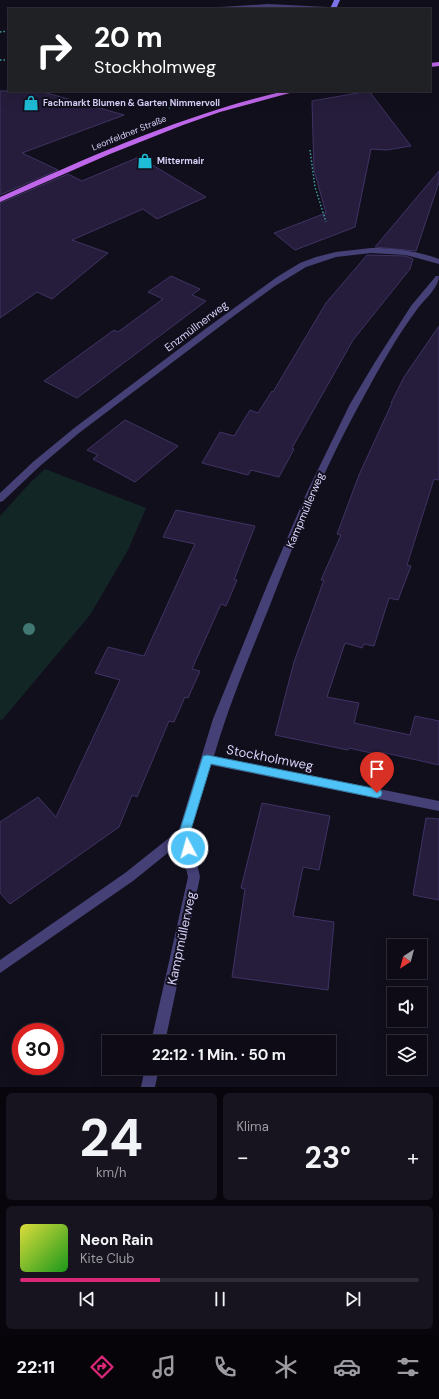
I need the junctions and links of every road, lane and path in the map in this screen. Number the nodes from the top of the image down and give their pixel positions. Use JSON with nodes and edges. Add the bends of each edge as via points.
{"nodes":[{"id":1,"x":236,"y":8,"type":"edge"},
{"id":2,"x":308,"y":8,"type":"edge"},
{"id":3,"x":290,"y":92,"type":"edge"},
{"id":4,"x":160,"y":102,"type":"dead end"},
{"id":5,"x":172,"y":110,"type":"dead end"},
{"id":6,"x":310,"y":150,"type":"dead end"},
{"id":7,"x":0,"y":200,"type":"edge"},
{"id":8,"x":326,"y":222,"type":"dead end"},
{"id":9,"x":439,"y":262,"type":"edge"},
{"id":10,"x":439,"y":278,"type":"edge"},
{"id":11,"x":0,"y":499,"type":"edge"},
{"id":12,"x":207,"y":759,"type":"junction"},
{"id":13,"x":439,"y":806,"type":"edge"},
{"id":14,"x":184,"y":833,"type":"junction"},
{"id":15,"x":0,"y":967,"type":"edge"},
{"id":16,"x":160,"y":1035,"type":"edge"},
{"id":17,"x":151,"y":1075,"type":"edge"},
{"id":18,"x":148,"y":1087,"type":"edge"}],
"edges":[{"from":1,"to":2,"type":"street"},
{"from":3,"to":7,"type":"main road","name":"Leonfeldner Straße","via":[[239,104],[173,126]]},
{"from":4,"to":5,"type":"path"},
{"from":6,"to":8,"type":"path","via":[[315,190]]},
{"from":9,"to":11,"type":"street","name":"Enzmüllnerweg","via":[[416,255],[380,250],[359,251],[304,265],[258,294],[182,350],[35,464]]},
{"from":10,"to":12,"type":"street","name":"Kampmüllerweg","via":[[395,335],[357,398],[314,487],[219,719]]},
{"from":12,"to":13,"type":"street","name":"Stockholmweg"},
{"from":12,"to":14,"type":"street"},
{"from":14,"to":15,"type":"street","via":[[129,877]]},
{"from":14,"to":16,"type":"street","name":"Kampmüllerweg","via":[[194,877]]},
{"from":17,"to":18,"type":"street"}]}
